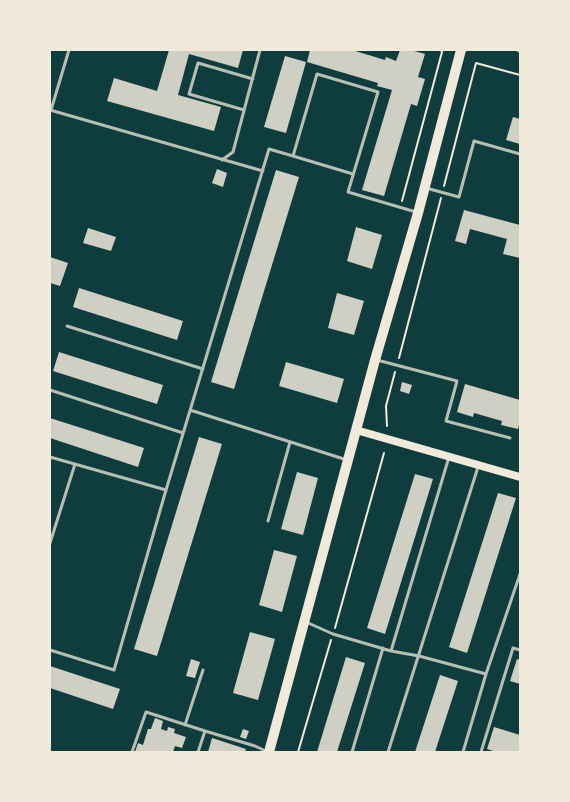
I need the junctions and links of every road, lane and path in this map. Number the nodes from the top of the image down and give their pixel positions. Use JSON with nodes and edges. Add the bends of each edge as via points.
{"nodes":[{"id":1,"x":69,"y":50,"type":"edge"},
{"id":2,"x":260,"y":50,"type":"edge"},
{"id":3,"x":441,"y":50,"type":"edge"},
{"id":4,"x":461,"y":50,"type":"edge"},
{"id":5,"x":520,"y":75,"type":"edge"},
{"id":6,"x":252,"y":79,"type":"junction"},
{"id":7,"x":51,"y":110,"type":"edge"},
{"id":8,"x":244,"y":110,"type":"junction"},
{"id":9,"x":520,"y":154,"type":"edge"},
{"id":10,"x":293,"y":156,"type":"junction"},
{"id":11,"x":222,"y":160,"type":"junction"},
{"id":12,"x":263,"y":172,"type":"junction"},
{"id":13,"x":353,"y":174,"type":"junction"},
{"id":14,"x":424,"y":188,"type":"junction"},
{"id":15,"x":442,"y":193,"type":"junction"},
{"id":16,"x":400,"y":208,"type":"junction"},
{"id":17,"x":418,"y":213,"type":"junction"},
{"id":18,"x":67,"y":326,"type":"dead end"},
{"id":19,"x":375,"y":360,"type":"junction"},
{"id":20,"x":397,"y":365,"type":"junction"},
{"id":21,"x":203,"y":369,"type":"junction"},
{"id":22,"x":50,"y":390,"type":"edge"},
{"id":23,"x":190,"y":410,"type":"junction"},
{"id":24,"x":387,"y":426,"type":"dead end"},
{"id":25,"x":356,"y":430,"type":"junction"},
{"id":26,"x":184,"y":433,"type":"junction"},
{"id":27,"x":510,"y":438,"type":"dead end"},
{"id":28,"x":290,"y":442,"type":"junction"},
{"id":29,"x":384,"y":453,"type":"dead end"},
{"id":30,"x":50,"y":457,"type":"edge"},
{"id":31,"x":449,"y":457,"type":"junction"},
{"id":32,"x":348,"y":460,"type":"junction"},
{"id":33,"x":75,"y":464,"type":"junction"},
{"id":34,"x":479,"y":465,"type":"junction"},
{"id":35,"x":520,"y":477,"type":"edge"},
{"id":36,"x":166,"y":490,"type":"junction"},
{"id":37,"x":268,"y":521,"type":"dead end"},
{"id":38,"x":50,"y":543,"type":"edge"},
{"id":39,"x":520,"y":574,"type":"edge"},
{"id":40,"x":304,"y":621,"type":"junction"},
{"id":41,"x":333,"y":634,"type":"junction"},
{"id":42,"x":384,"y":648,"type":"junction"},
{"id":43,"x":50,"y":650,"type":"edge"},
{"id":44,"x":520,"y":650,"type":"edge"},
{"id":45,"x":391,"y":651,"type":"junction"},
{"id":46,"x":419,"y":656,"type":"junction"},
{"id":47,"x":203,"y":670,"type":"dead end"},
{"id":48,"x":486,"y":674,"type":"junction"},
{"id":49,"x":185,"y":725,"type":"junction"},
{"id":50,"x":205,"y":731,"type":"junction"},
{"id":51,"x":132,"y":752,"type":"edge"},
{"id":52,"x":198,"y":752,"type":"edge"},
{"id":53,"x":268,"y":752,"type":"edge"},
{"id":54,"x":298,"y":752,"type":"edge"},
{"id":55,"x":352,"y":752,"type":"edge"},
{"id":56,"x":388,"y":752,"type":"edge"},
{"id":57,"x":463,"y":752,"type":"edge"},
{"id":58,"x":481,"y":752,"type":"edge"}],
"edges":[{"from":1,"to":7,"type":"lane"},
{"from":2,"to":6,"type":"lane"},
{"from":3,"to":16,"type":"path"},
{"from":4,"to":14,"type":"main road"},
{"from":5,"to":15,"type":"path","via":[[476,63]]},
{"from":6,"to":8,"type":"lane"},
{"from":6,"to":8,"type":"lane","via":[[198,63],[189,94]]},
{"from":7,"to":11,"type":"lane"},
{"from":8,"to":11,"type":"lane","via":[[233,152]]},
{"from":9,"to":15,"type":"lane","via":[[474,141],[459,197]]},
{"from":10,"to":12,"type":"lane","via":[[269,149]]},
{"from":10,"to":13,"type":"lane"},
{"from":10,"to":13,"type":"lane","via":[[317,74],[378,92]]},
{"from":11,"to":12,"type":"lane"},
{"from":12,"to":21,"type":"lane"},
{"from":13,"to":16,"type":"lane","via":[[348,192]]},
{"from":14,"to":15,"type":"lane"},
{"from":14,"to":17,"type":"main road"},
{"from":15,"to":20,"type":"path"},
{"from":16,"to":17,"type":"lane"},
{"from":17,"to":19,"type":"main road"},
{"from":18,"to":21,"type":"lane"},
{"from":19,"to":20,"type":"lane"},
{"from":19,"to":25,"type":"main road"},
{"from":20,"to":24,"type":"path","via":[[386,406]]},
{"from":20,"to":27,"type":"lane","via":[[457,381],[446,422]]},
{"from":21,"to":23,"type":"lane"},
{"from":22,"to":26,"type":"lane"},
{"from":23,"to":26,"type":"lane"},
{"from":23,"to":28,"type":"lane"},
{"from":25,"to":31,"type":"main road"},
{"from":25,"to":32,"type":"main road"},
{"from":26,"to":36,"type":"lane"},
{"from":28,"to":32,"type":"lane"},
{"from":28,"to":37,"type":"lane"},
{"from":29,"to":41,"type":"path"},
{"from":30,"to":33,"type":"lane"},
{"from":31,"to":34,"type":"main road"},
{"from":31,"to":45,"type":"lane"},
{"from":32,"to":40,"type":"main road"},
{"from":33,"to":36,"type":"lane"},
{"from":33,"to":38,"type":"lane"},
{"from":34,"to":35,"type":"main road"},
{"from":34,"to":46,"type":"lane"},
{"from":36,"to":43,"type":"lane","via":[[114,670]]},
{"from":39,"to":48,"type":"lane"},
{"from":40,"to":41,"type":"lane"},
{"from":40,"to":53,"type":"main road"},
{"from":41,"to":42,"type":"lane"},
{"from":41,"to":54,"type":"path"},
{"from":42,"to":45,"type":"lane"},
{"from":42,"to":55,"type":"lane"},
{"from":44,"to":58,"type":"lane","via":[[513,648]]},
{"from":45,"to":46,"type":"lane"},
{"from":46,"to":48,"type":"lane"},
{"from":46,"to":56,"type":"lane"},
{"from":47,"to":49,"type":"lane"},
{"from":48,"to":57,"type":"lane"},
{"from":49,"to":50,"type":"lane"},
{"from":49,"to":51,"type":"lane","via":[[146,712]]},
{"from":50,"to":52,"type":"lane"},
{"from":50,"to":53,"type":"lane"}]}
